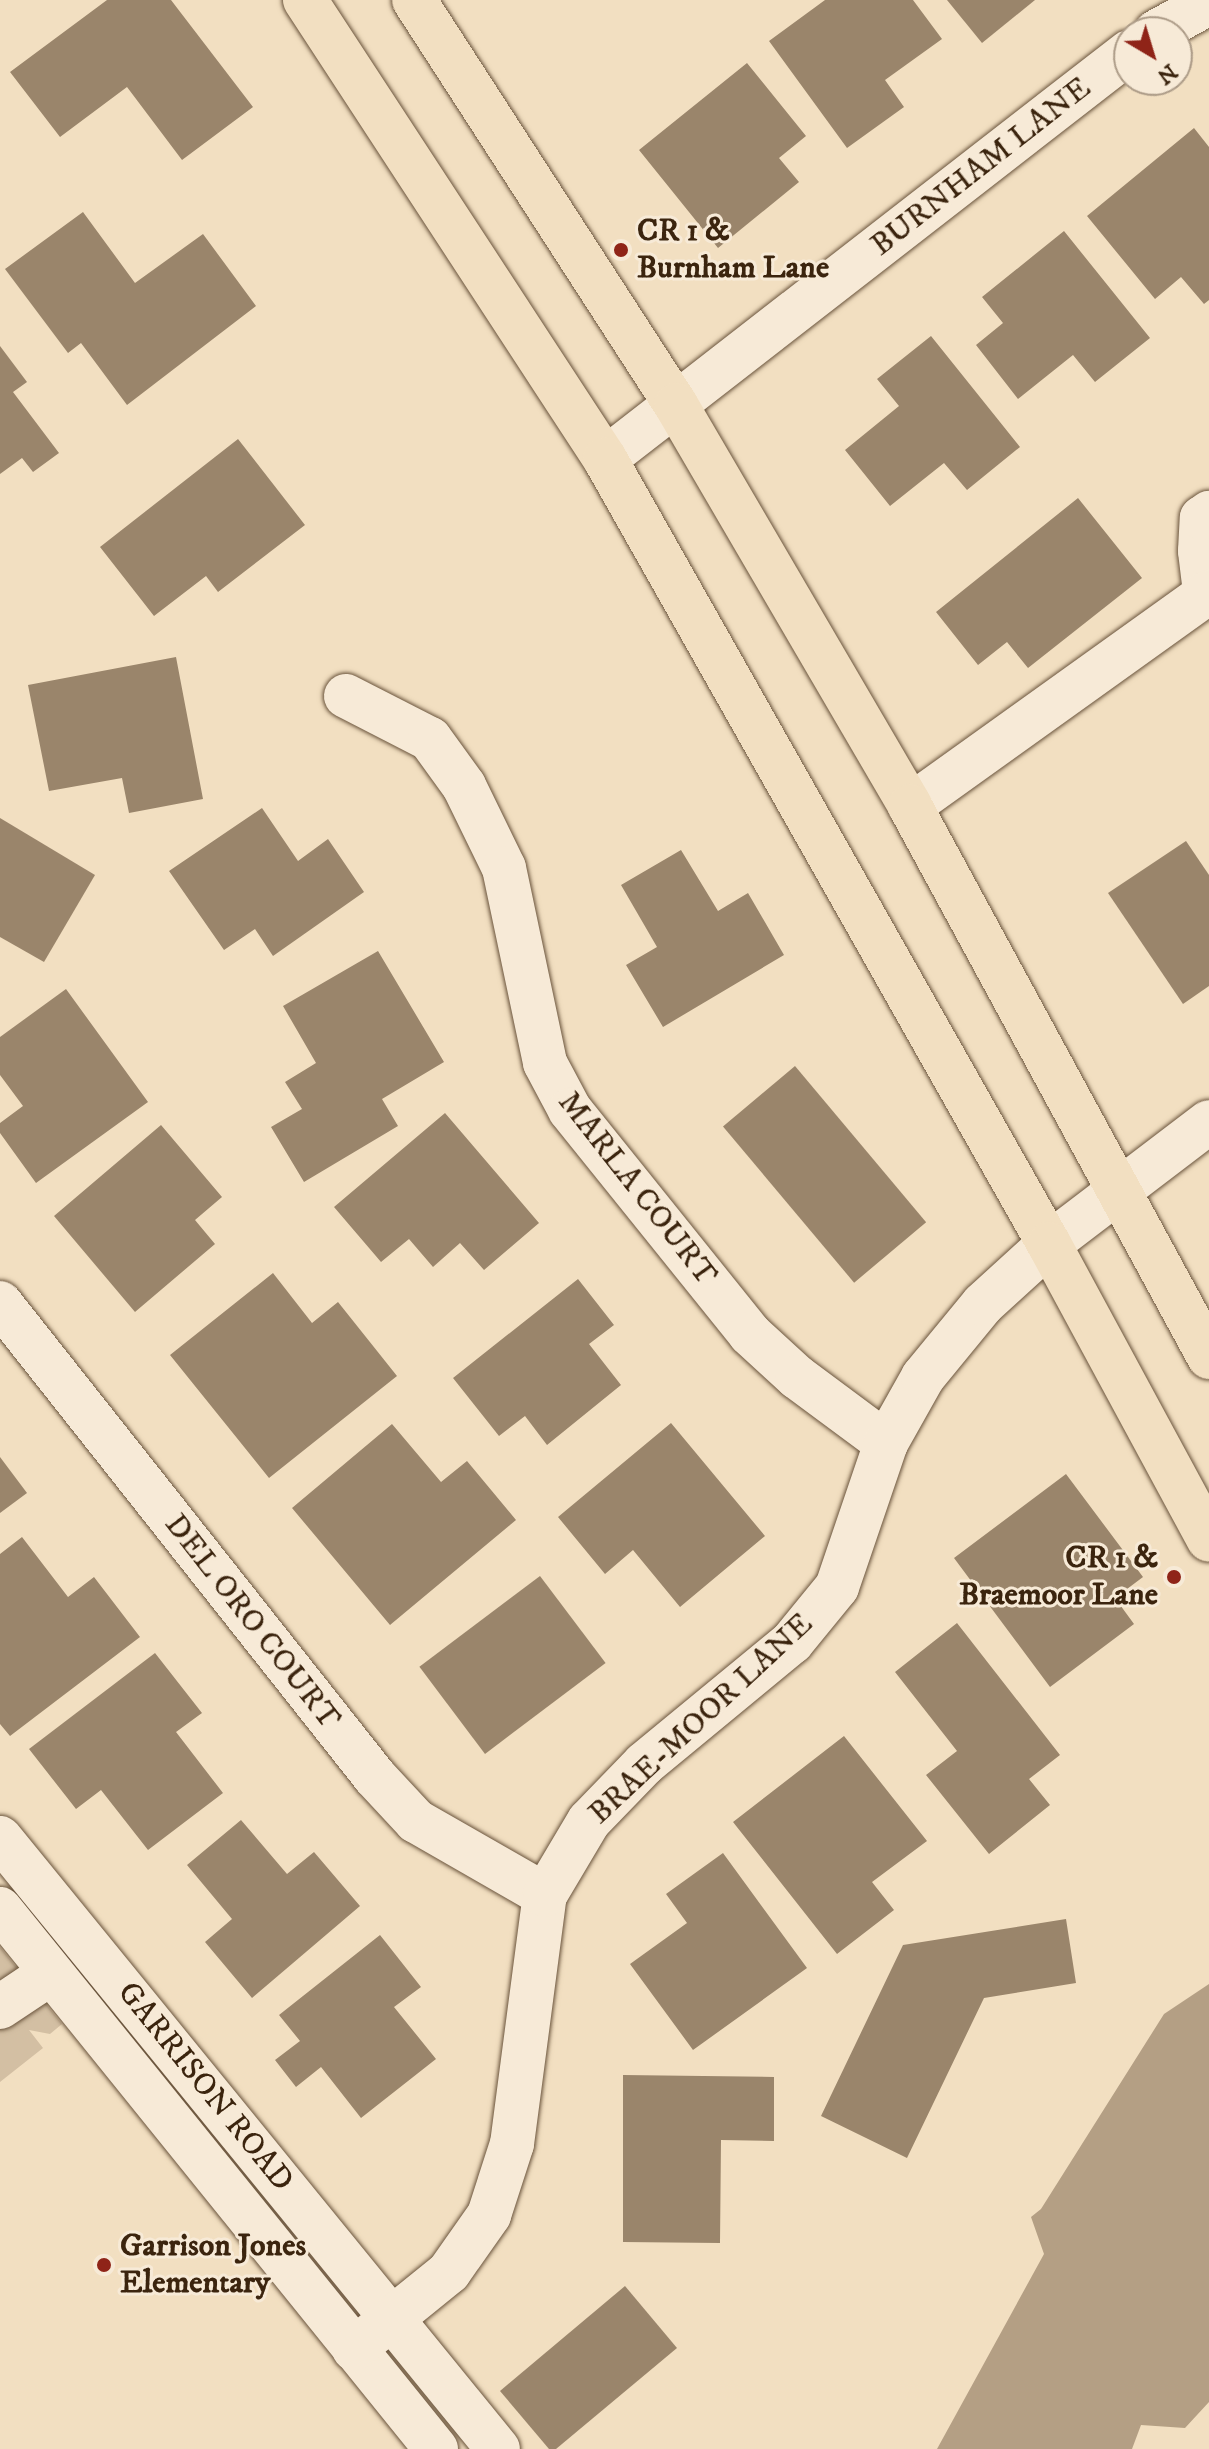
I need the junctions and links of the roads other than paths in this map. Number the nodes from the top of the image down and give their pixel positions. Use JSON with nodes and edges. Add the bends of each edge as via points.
{"nodes":[{"id":1,"x":305,"y":0,"type":"edge"},
{"id":2,"x":414,"y":0,"type":"edge"},
{"id":3,"x":1209,"y":3,"type":"edge"},
{"id":4,"x":1185,"y":16,"type":"edge"},
{"id":5,"x":1113,"y":64,"type":"edge"},
{"id":6,"x":676,"y":405,"type":"junction"},
{"id":7,"x":605,"y":459,"type":"junction"},
{"id":8,"x":1209,"y":513,"type":"edge"},
{"id":9,"x":1207,"y":592,"type":"edge"},
{"id":10,"x":346,"y":696,"type":"dead end"},
{"id":11,"x":910,"y":806,"type":"junction"},
{"id":12,"x":1209,"y":1122,"type":"edge"},
{"id":13,"x":1118,"y":1190,"type":"junction"},
{"id":14,"x":1049,"y":1244,"type":"junction"},
{"id":15,"x":0,"y":1303,"type":"edge"},
{"id":16,"x":1209,"y":1357,"type":"edge"},
{"id":17,"x":886,"y":1443,"type":"junction"},
{"id":18,"x":1209,"y":1540,"type":"edge"},
{"id":19,"x":0,"y":1838,"type":"edge"},
{"id":20,"x":545,"y":1895,"type":"junction"},
{"id":21,"x":0,"y":1909,"type":"edge"},
{"id":22,"x":51,"y":1973,"type":"junction"},
{"id":23,"x":0,"y":2007,"type":"edge"},
{"id":24,"x":393,"y":2319,"type":"junction"},
{"id":25,"x":354,"y":2349,"type":"junction"},
{"id":26,"x":436,"y":2449,"type":"edge"},
{"id":27,"x":498,"y":2449,"type":"edge"}],
"edges":[{"from":1,"to":7,"type":"main road"},
{"from":2,"to":6,"type":"main road"},
{"from":3,"to":4,"type":"street"},
{"from":5,"to":6,"type":"street","name":"BURNHAM LANE"},
{"from":6,"to":7,"type":"street","name":"BURNHAM LANE"},
{"from":6,"to":11,"type":"main road"},
{"from":7,"to":14,"type":"main road"},
{"from":8,"to":9,"type":"street","via":[[1202,518],[1200,551]]},
{"from":9,"to":11,"type":"street"},
{"from":10,"to":17,"type":"street","name":"MARLA COURT","via":[[430,739],[464,786],[504,868],[545,1063],[570,1110],[750,1334],[797,1377]]},
{"from":11,"to":13,"type":"main road"},
{"from":12,"to":13,"type":"street","name":"BRAE-MOOR LANE"},
{"from":13,"to":14,"type":"street","name":"BRAE-MOOR LANE"},
{"from":13,"to":16,"type":"main road"},
{"from":14,"to":17,"type":"street","name":"BRAE-MOOR LANE","via":[[973,1316],[923,1377]]},
{"from":14,"to":18,"type":"main road"},
{"from":15,"to":20,"type":"street","name":"DEL ORO COURT","via":[[375,1777],[416,1821]]},
{"from":17,"to":20,"type":"street","name":"BRAE-MOOR LANE","via":[[837,1587],[792,1642],[644,1764],[589,1821]]},
{"from":19,"to":24,"type":"street","name":"GARRISON ROAD"},
{"from":20,"to":24,"type":"street","name":"BRAE-MOOR LANE","via":[[512,2144],[489,2215],[449,2272]]},
{"from":21,"to":22,"type":"street","name":"GARRISON ROAD"},
{"from":22,"to":23,"type":"street"},
{"from":22,"to":25,"type":"street","name":"GARRISON ROAD"},
{"from":24,"to":25,"type":"street","name":"BRAE-MOOR LANE"},
{"from":24,"to":27,"type":"street","name":"GARRISON ROAD"},
{"from":25,"to":26,"type":"street","name":"GARRISON ROAD"}]}
